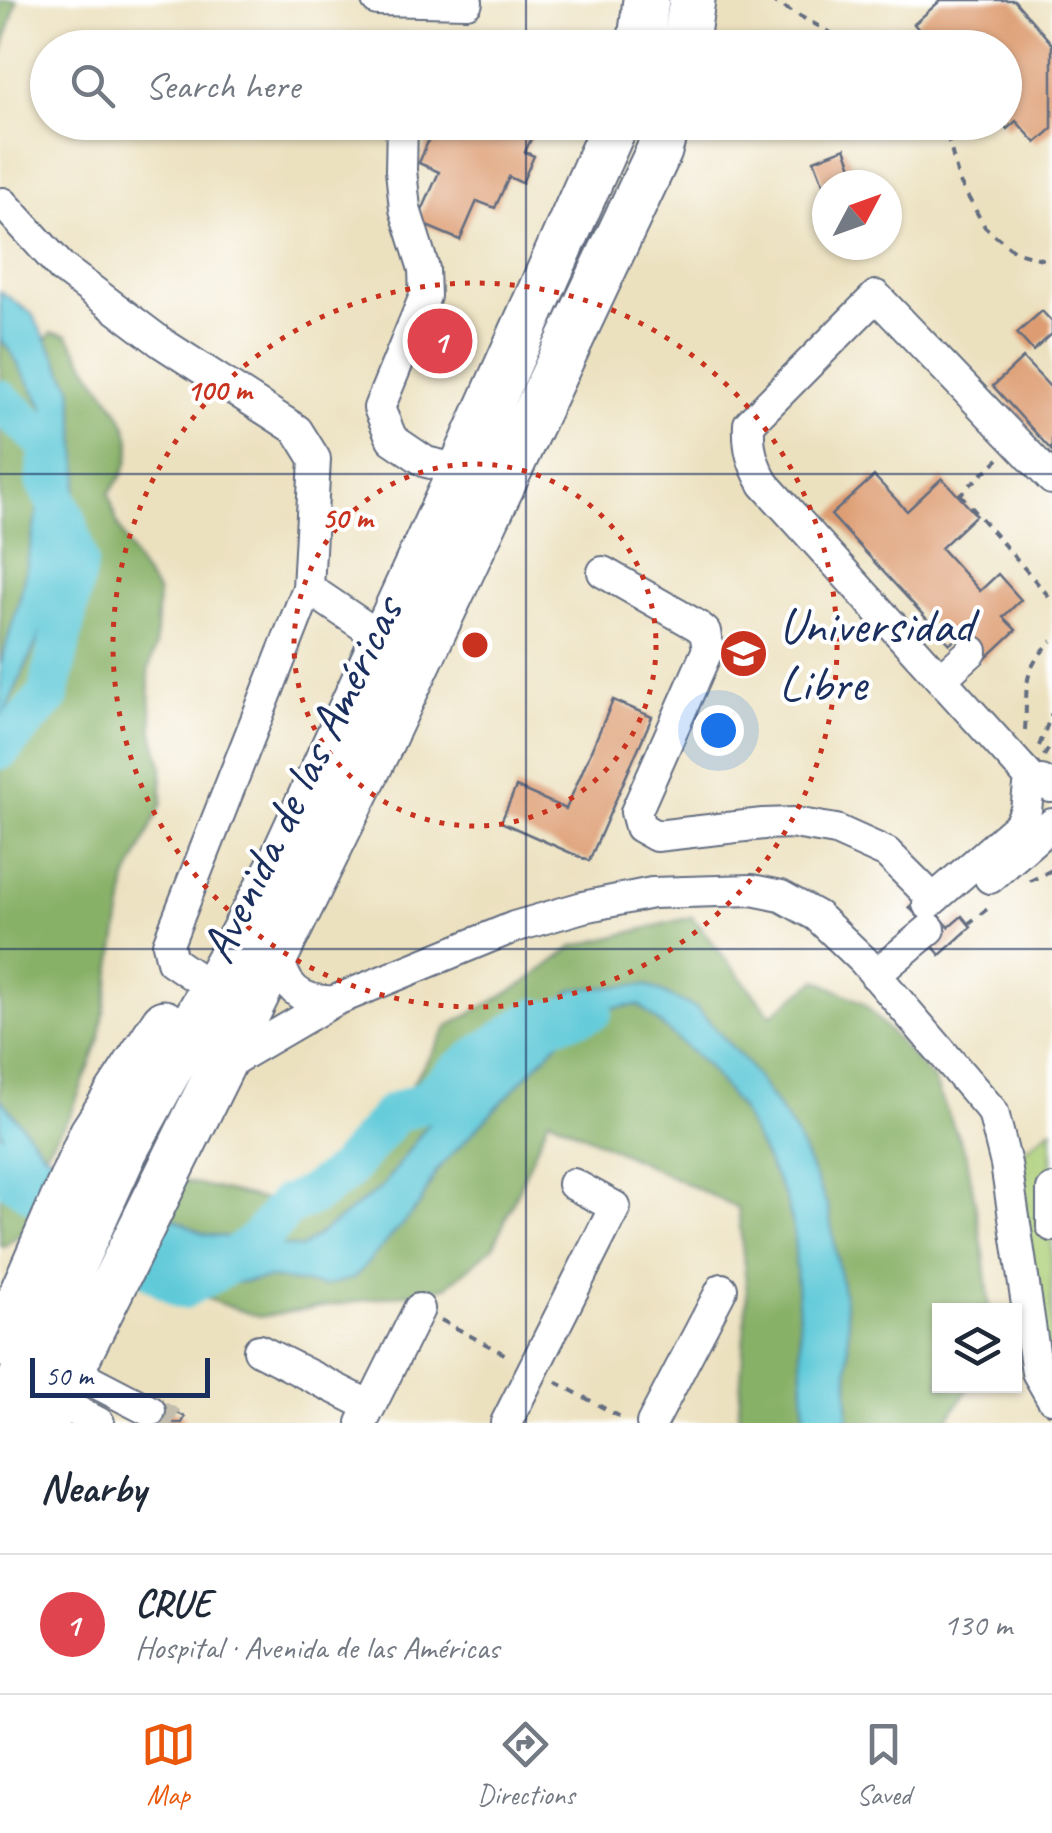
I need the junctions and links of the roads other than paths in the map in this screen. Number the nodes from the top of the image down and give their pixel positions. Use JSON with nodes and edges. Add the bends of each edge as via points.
{"nodes":[{"id":1,"x":376,"y":0,"type":"edge"},
{"id":2,"x":646,"y":0,"type":"edge"},
{"id":3,"x":692,"y":0,"type":"edge"},
{"id":4,"x":467,"y":2,"type":"edge"},
{"id":5,"x":642,"y":30,"type":"edge"},
{"id":6,"x":688,"y":30,"type":"edge"},
{"id":7,"x":402,"y":140,"type":"edge"},
{"id":8,"x":608,"y":140,"type":"edge"},
{"id":9,"x":662,"y":140,"type":"edge"},
{"id":10,"x":3,"y":203,"type":"dead end"},
{"id":11,"x":462,"y":470,"type":"junction"},
{"id":12,"x":1052,"y":479,"type":"edge"},
{"id":13,"x":603,"y":572,"type":"dead end"},
{"id":14,"x":308,"y":588,"type":"junction"},
{"id":15,"x":383,"y":639,"type":"junction"},
{"id":16,"x":972,"y":651,"type":"dead end"},
{"id":17,"x":941,"y":678,"type":"junction"},
{"id":18,"x":1044,"y":778,"type":"edge"},
{"id":19,"x":1051,"y":826,"type":"edge"},
{"id":20,"x":278,"y":869,"type":"junction"},
{"id":21,"x":930,"y":913,"type":"junction"},
{"id":22,"x":278,"y":952,"type":"junction"},
{"id":23,"x":869,"y":968,"type":"junction"},
{"id":24,"x":194,"y":976,"type":"junction"},
{"id":25,"x":334,"y":1000,"type":"junction"},
{"id":26,"x":219,"y":1069,"type":"junction"},
{"id":27,"x":108,"y":1142,"type":"junction"},
{"id":28,"x":573,"y":1184,"type":"dead end"},
{"id":29,"x":1052,"y":1190,"type":"edge"},
{"id":30,"x":1052,"y":1226,"type":"edge"},
{"id":31,"x":1018,"y":1243,"type":"junction"},
{"id":32,"x":1052,"y":1246,"type":"edge"},
{"id":33,"x":55,"y":1262,"type":"junction"},
{"id":34,"x":722,"y":1289,"type":"dead end"},
{"id":35,"x":420,"y":1308,"type":"dead end"},
{"id":36,"x":0,"y":1344,"type":"edge"},
{"id":37,"x":259,"y":1350,"type":"dead end"},
{"id":38,"x":1052,"y":1398,"type":"edge"},
{"id":39,"x":56,"y":1405,"type":"edge"},
{"id":40,"x":150,"y":1410,"type":"tunnel mouth"},
{"id":41,"x":366,"y":1415,"type":"edge"},
{"id":42,"x":1,"y":1423,"type":"edge"},
{"id":43,"x":99,"y":1423,"type":"edge"},
{"id":44,"x":506,"y":1423,"type":"edge"},
{"id":45,"x":652,"y":1423,"type":"edge"}],
"edges":[{"from":1,"to":4,"type":"street"},
{"from":2,"to":5,"type":"highway"},
{"from":3,"to":6,"type":"highway"},
{"from":7,"to":11,"type":"street","via":[[406,209],[425,296],[379,408],[392,438],[426,462]]},
{"from":8,"to":11,"type":"highway","name":"Avenida de las Américas"},
{"from":9,"to":22,"type":"highway","name":"Avenida de las Américas"},
{"from":10,"to":14,"type":"street","via":[[62,268],[297,430],[314,459]]},
{"from":11,"to":15,"type":"highway","name":"Avenida de las Américas"},
{"from":12,"to":17,"type":"street","via":[[876,296],[749,424],[752,462],[764,484]]},
{"from":13,"to":21,"type":"street","via":[[698,626],[708,640],[636,812],[640,828],[656,836],[794,823],[836,830],[887,853]]},
{"from":14,"to":15,"type":"street"},
{"from":14,"to":24,"type":"street","via":[[168,944],[172,962]]},
{"from":15,"to":20,"type":"highway","name":"Avenida de las Américas"},
{"from":16,"to":17,"type":"street"},
{"from":17,"to":18,"type":"street"},
{"from":18,"to":21,"type":"street","via":[[1026,793],[1019,825]]},
{"from":19,"to":21,"type":"street"},
{"from":20,"to":24,"type":"highway"},
{"from":20,"to":27,"type":"highway","name":"Avenida de las Américas"},
{"from":21,"to":23,"type":"street"},
{"from":22,"to":25,"type":"street","via":[[280,969],[301,996]]},
{"from":22,"to":26,"type":"highway","name":"Avenida de las Américas"},
{"from":23,"to":25,"type":"street","via":[[817,916],[781,896],[752,890],[652,893],[514,927]]},
{"from":23,"to":31,"type":"street","via":[[993,1112]]},
{"from":24,"to":27,"type":"highway"},
{"from":25,"to":26,"type":"street"},
{"from":26,"to":39,"type":"highway","name":"Avenida de las Américas"},
{"from":27,"to":33,"type":"highway"},
{"from":28,"to":44,"type":"street","via":[[614,1207]]},
{"from":29,"to":30,"type":"street"},
{"from":31,"to":32,"type":"street"},
{"from":31,"to":38,"type":"street","via":[[1036,1372]]},
{"from":33,"to":36,"type":"highway"},
{"from":33,"to":42,"type":"highway"},
{"from":34,"to":45,"type":"street"},
{"from":35,"to":41,"type":"street"},
{"from":37,"to":41,"type":"street"},
{"from":39,"to":40,"type":"street"},
{"from":39,"to":43,"type":"street"}]}
